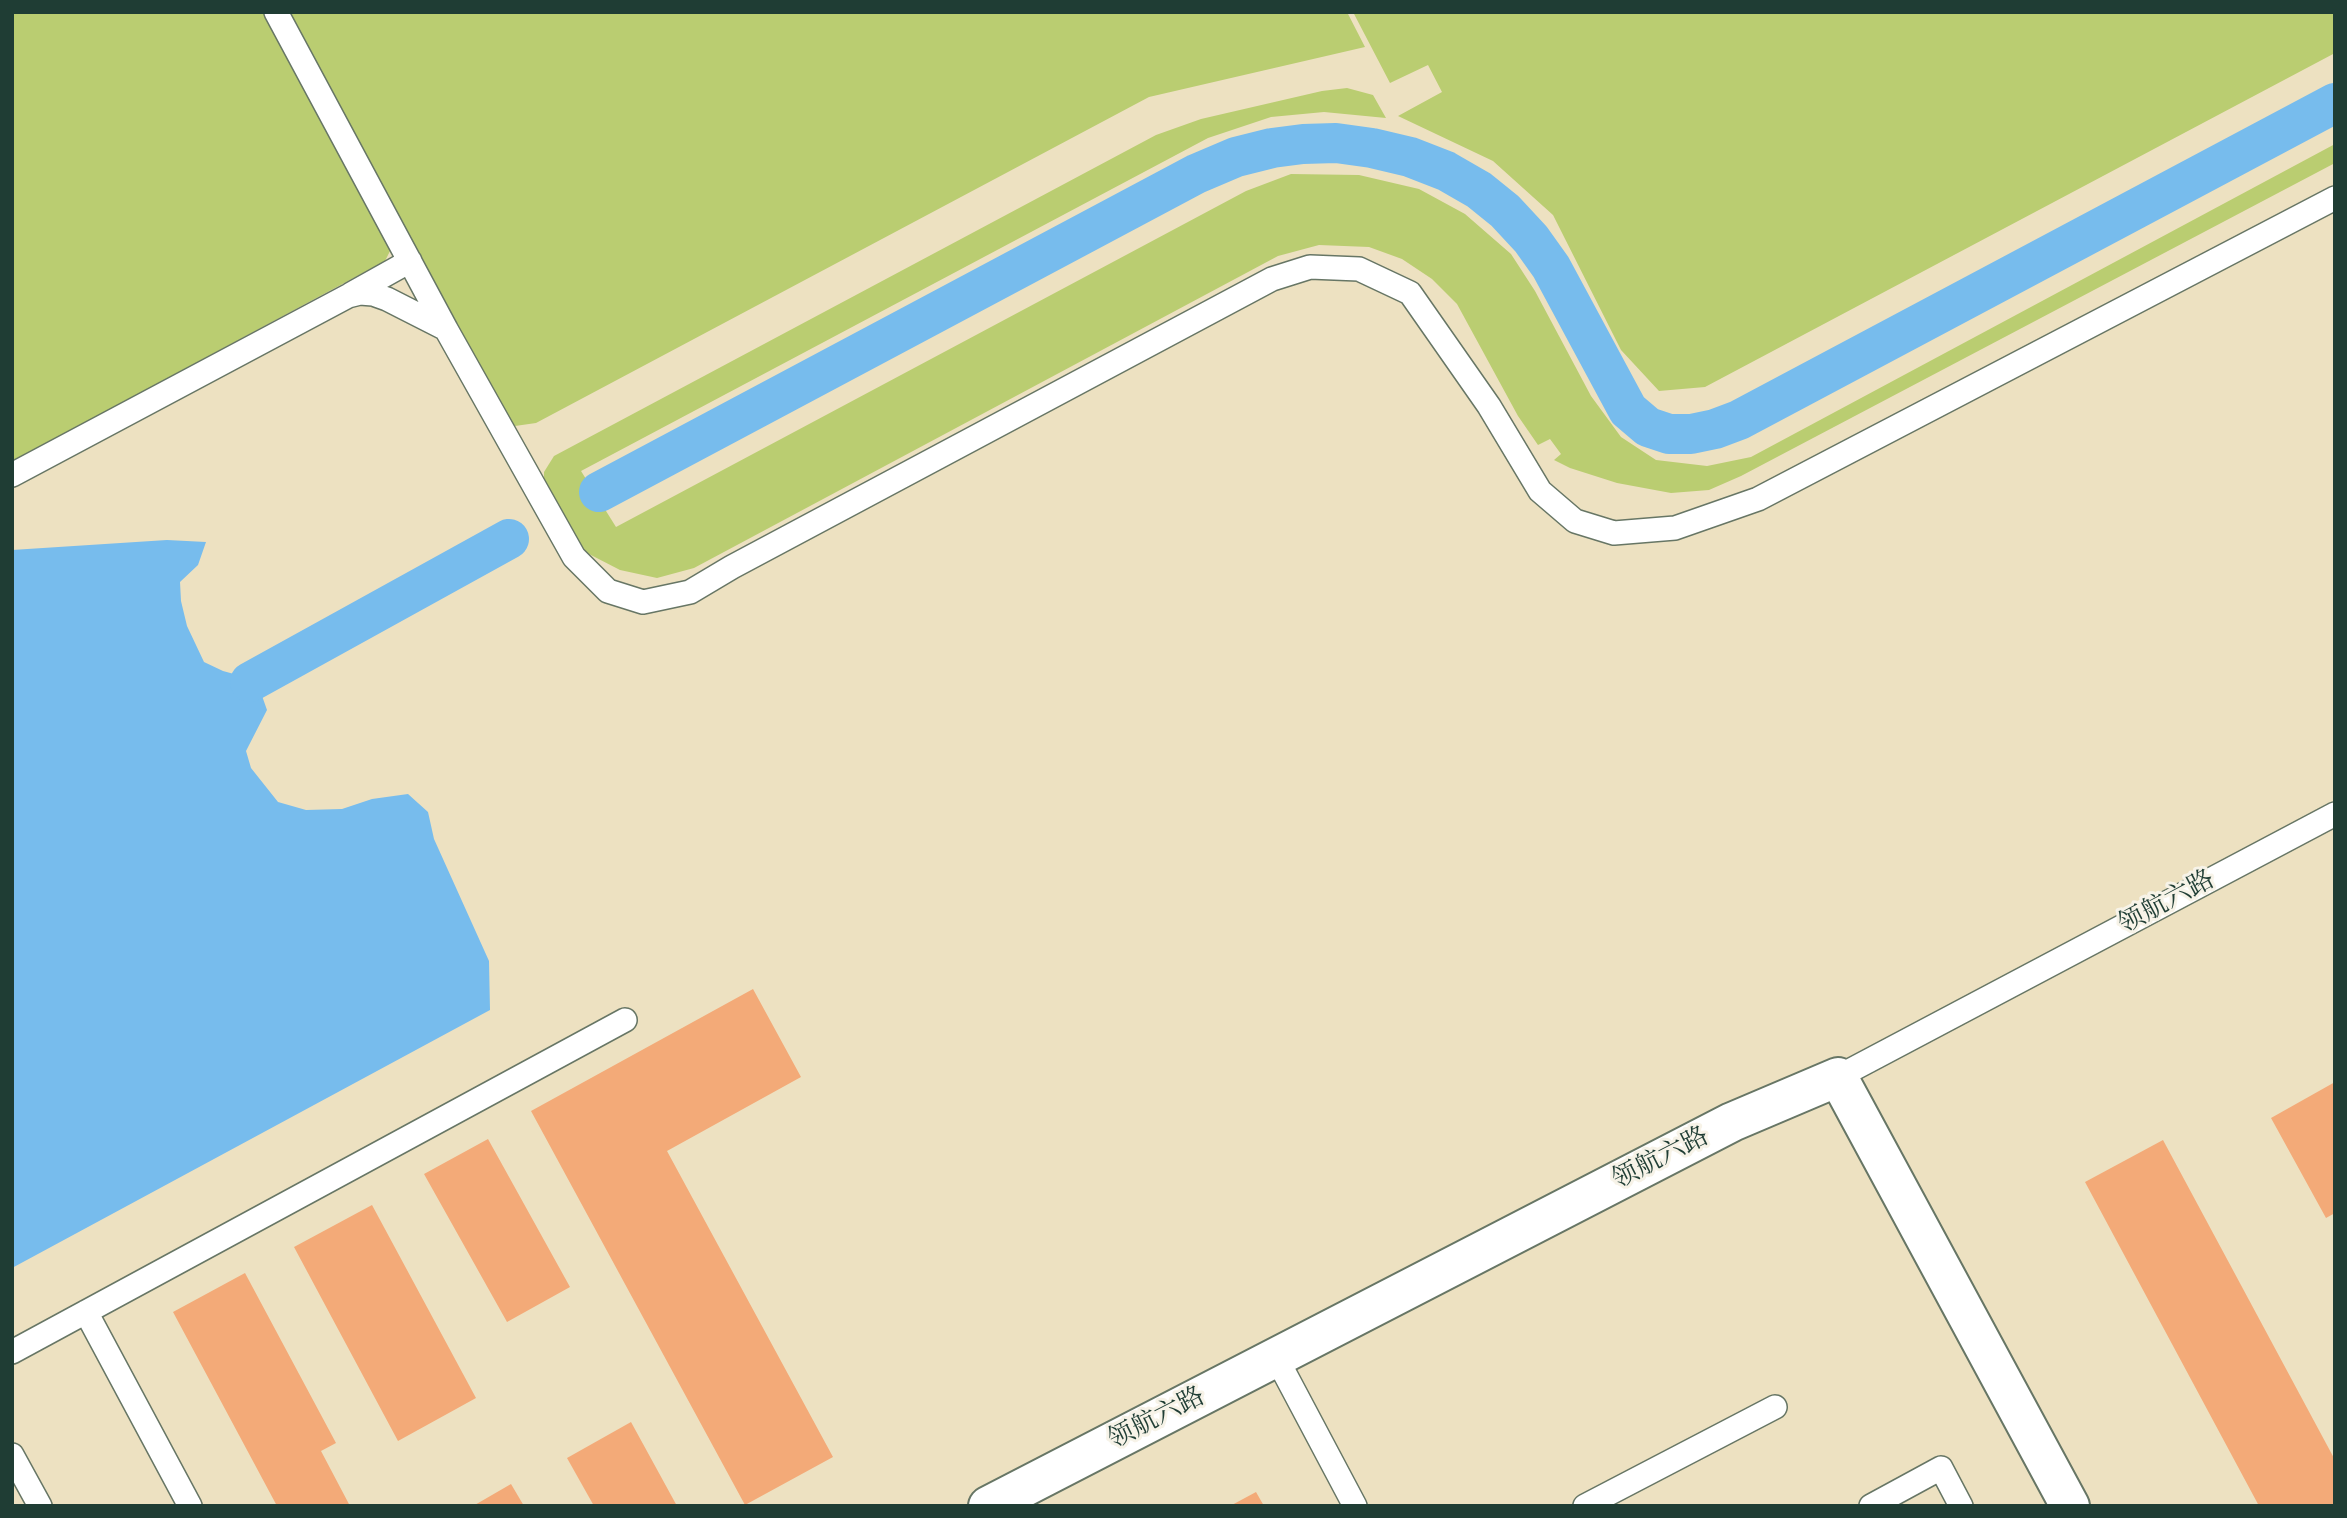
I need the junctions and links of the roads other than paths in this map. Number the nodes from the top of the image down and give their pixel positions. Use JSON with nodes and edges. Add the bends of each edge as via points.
{"nodes":[{"id":1,"x":276,"y":12,"type":"edge"},
{"id":2,"x":2335,"y":198,"type":"edge"},
{"id":3,"x":410,"y":261,"type":"junction"},
{"id":4,"x":348,"y":296,"type":"junction"},
{"id":5,"x":446,"y":329,"type":"junction"},
{"id":6,"x":12,"y":475,"type":"edge"},
{"id":7,"x":2335,"y":814,"type":"edge"},
{"id":8,"x":625,"y":1020,"type":"dead end"},
{"id":9,"x":1838,"y":1077,"type":"junction"},
{"id":10,"x":86,"y":1312,"type":"junction"},
{"id":11,"x":12,"y":1352,"type":"edge"},
{"id":12,"x":1276,"y":1357,"type":"junction"},
{"id":13,"x":1775,"y":1406,"type":"dead end"},
{"id":14,"x":12,"y":1455,"type":"edge"},
{"id":15,"x":40,"y":1506,"type":"edge"},
{"id":16,"x":190,"y":1506,"type":"edge"},
{"id":17,"x":988,"y":1506,"type":"edge"},
{"id":18,"x":1355,"y":1506,"type":"edge"},
{"id":19,"x":1585,"y":1506,"type":"edge"},
{"id":20,"x":1871,"y":1506,"type":"edge"},
{"id":21,"x":1961,"y":1506,"type":"edge"},
{"id":22,"x":2070,"y":1506,"type":"edge"}],
"edges":[{"from":1,"to":3,"type":"lane"},
{"from":2,"to":5,"type":"lane","via":[[1758,499],[1675,528],[1614,533],[1575,521],[1540,491],[1489,406],[1410,293],[1359,269],[1310,267],[1272,279],[690,592],[643,602],[608,591],[574,557]]},
{"from":3,"to":4,"type":"lane"},
{"from":3,"to":5,"type":"lane"},
{"from":4,"to":5,"type":"lane","via":[[360,293],[387,299]]},
{"from":4,"to":6,"type":"lane"},
{"from":7,"to":9,"type":"lane","name":"领航六路"},
{"from":8,"to":10,"type":"lane"},
{"from":9,"to":12,"type":"street","name":"领航六路","via":[[1732,1122]]},
{"from":9,"to":22,"type":"street"},
{"from":10,"to":11,"type":"lane"},
{"from":10,"to":16,"type":"lane"},
{"from":12,"to":17,"type":"street","name":"领航六路"},
{"from":12,"to":18,"type":"lane"},
{"from":13,"to":19,"type":"lane"},
{"from":14,"to":15,"type":"lane"},
{"from":20,"to":21,"type":"lane","via":[[1941,1468]]}]}
